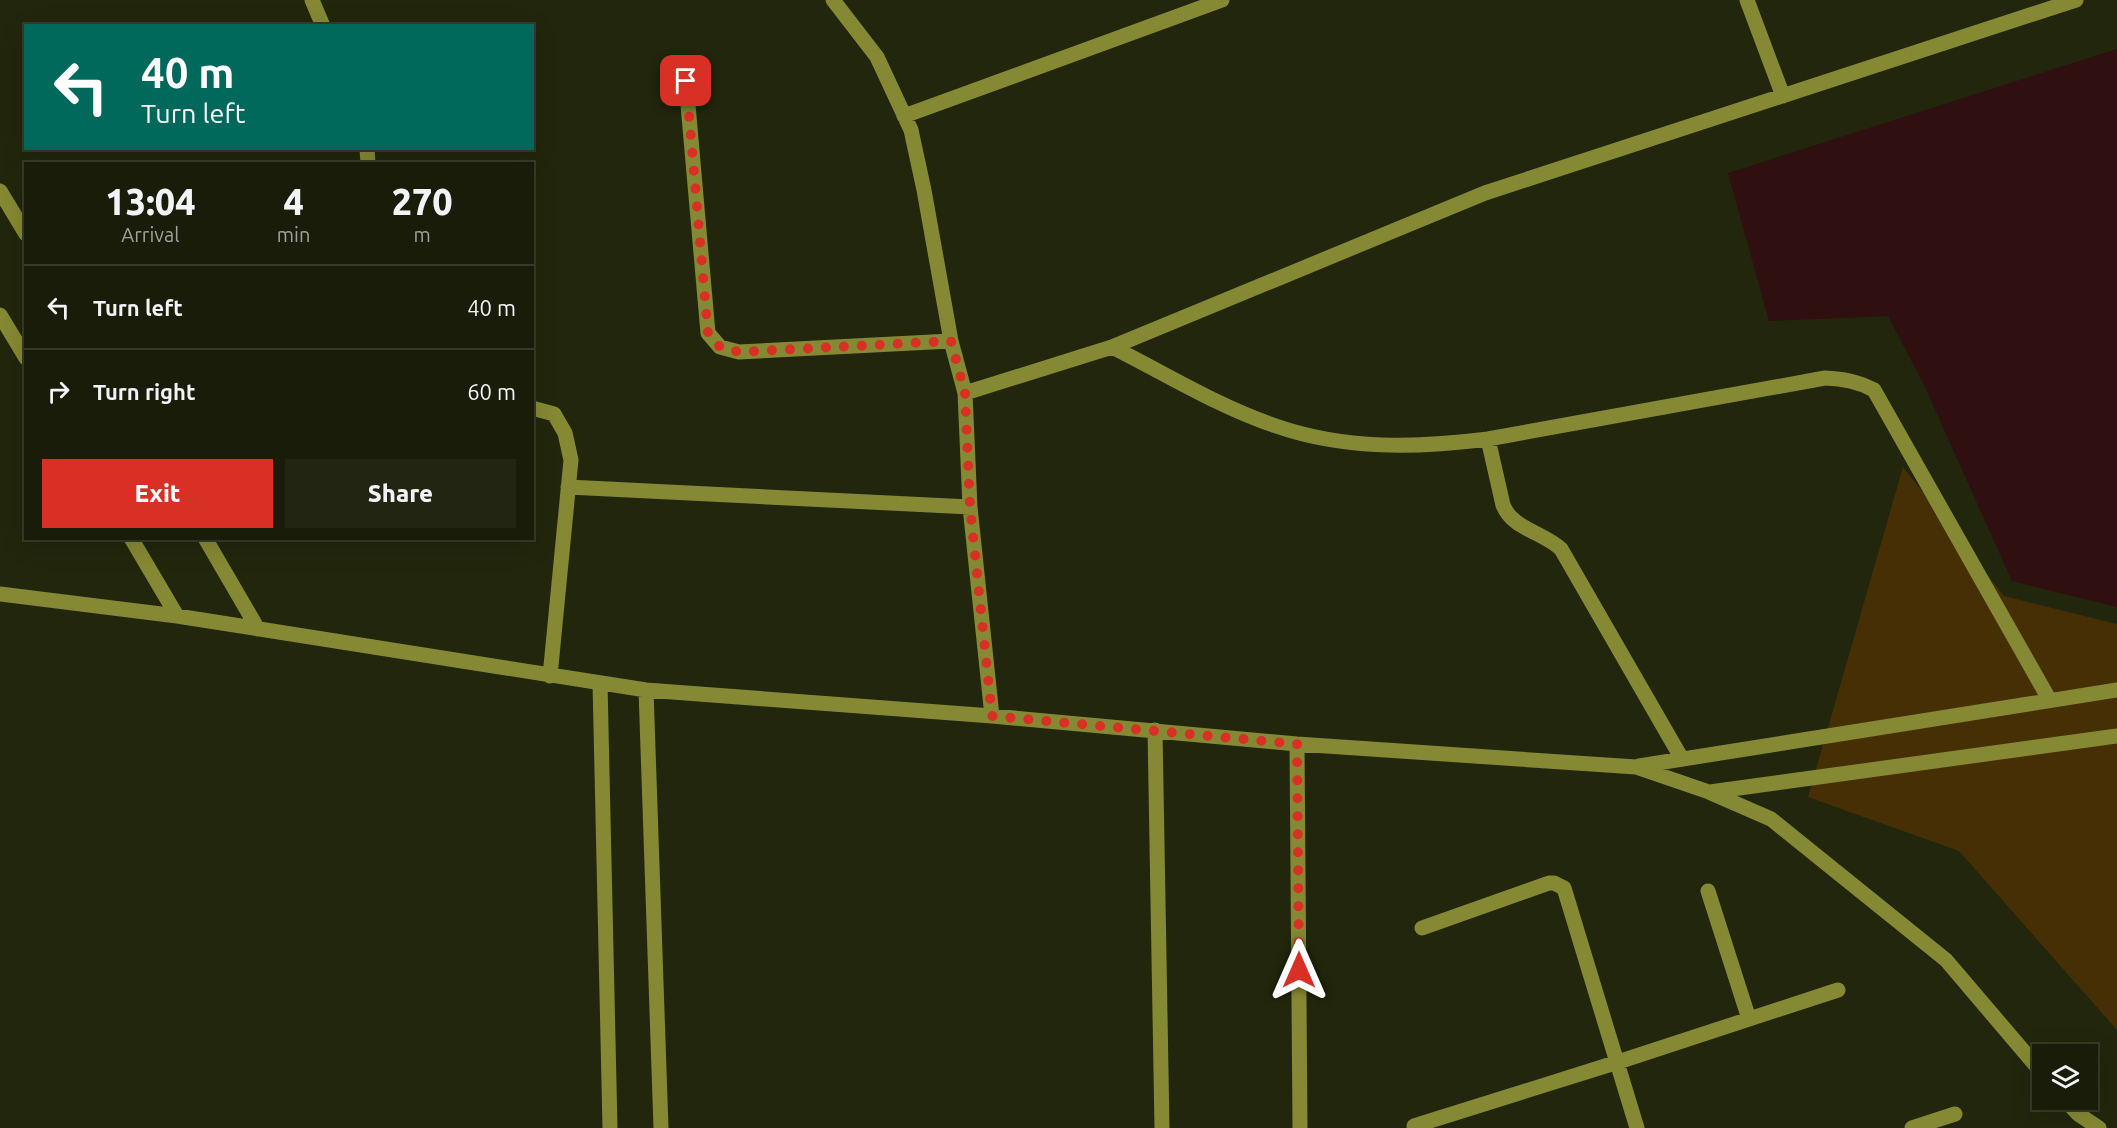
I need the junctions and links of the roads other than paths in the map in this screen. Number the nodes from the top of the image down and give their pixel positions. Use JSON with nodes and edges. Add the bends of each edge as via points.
{"nodes":[{"id":1,"x":312,"y":0,"type":"edge"},
{"id":2,"x":833,"y":0,"type":"edge"},
{"id":3,"x":1222,"y":0,"type":"edge"},
{"id":4,"x":1747,"y":0,"type":"edge"},
{"id":5,"x":2076,"y":0,"type":"edge"},
{"id":6,"x":322,"y":24,"type":"edge"},
{"id":7,"x":686,"y":81,"type":"dead end"},
{"id":8,"x":1784,"y":96,"type":"junction"},
{"id":9,"x":904,"y":116,"type":"junction"},
{"id":10,"x":0,"y":191,"type":"edge"},
{"id":11,"x":24,"y":231,"type":"edge"},
{"id":12,"x":0,"y":315,"type":"edge"},
{"id":13,"x":951,"y":341,"type":"junction"},
{"id":14,"x":1112,"y":347,"type":"junction"},
{"id":15,"x":24,"y":355,"type":"edge"},
{"id":16,"x":965,"y":393,"type":"junction"},
{"id":17,"x":534,"y":409,"type":"edge"},
{"id":18,"x":1488,"y":439,"type":"junction"},
{"id":19,"x":568,"y":487,"type":"junction"},
{"id":20,"x":970,"y":507,"type":"junction"},
{"id":21,"x":132,"y":540,"type":"edge"},
{"id":22,"x":206,"y":540,"type":"edge"},
{"id":23,"x":0,"y":594,"type":"edge"},
{"id":24,"x":177,"y":616,"type":"junction"},
{"id":25,"x":258,"y":629,"type":"junction"},
{"id":26,"x":550,"y":676,"type":"junction"},
{"id":27,"x":600,"y":683,"type":"junction"},
{"id":28,"x":646,"y":690,"type":"junction"},
{"id":29,"x":2117,"y":690,"type":"edge"},
{"id":30,"x":2049,"y":699,"type":"junction"},
{"id":31,"x":992,"y":716,"type":"junction"},
{"id":32,"x":1155,"y":730,"type":"junction"},
{"id":33,"x":2117,"y":736,"type":"edge"},
{"id":34,"x":1297,"y":744,"type":"junction"},
{"id":35,"x":1682,"y":759,"type":"junction"},
{"id":36,"x":1636,"y":767,"type":"junction"},
{"id":37,"x":1709,"y":792,"type":"junction"},
{"id":38,"x":1708,"y":891,"type":"dead end"},
{"id":39,"x":1422,"y":928,"type":"dead end"},
{"id":40,"x":1838,"y":990,"type":"dead end"},
{"id":41,"x":1749,"y":1019,"type":"junction"},
{"id":42,"x":2032,"y":1061,"type":"edge"},
{"id":43,"x":1618,"y":1062,"type":"junction"},
{"id":44,"x":1955,"y":1114,"type":"dead end"},
{"id":45,"x":2080,"y":1121,"type":"edge"},
{"id":46,"x":1414,"y":1126,"type":"dead end"},
{"id":47,"x":610,"y":1128,"type":"edge"},
{"id":48,"x":661,"y":1128,"type":"edge"},
{"id":49,"x":1162,"y":1128,"type":"edge"},
{"id":50,"x":1300,"y":1128,"type":"edge"},
{"id":51,"x":1637,"y":1128,"type":"edge"},
{"id":52,"x":1911,"y":1128,"type":"edge"},
{"id":53,"x":2098,"y":1128,"type":"edge"}],
"edges":[{"from":1,"to":6,"type":"street"},
{"from":2,"to":9,"type":"street","via":[[877,57]]},
{"from":3,"to":9,"type":"street"},
{"from":4,"to":8,"type":"street"},
{"from":5,"to":8,"type":"street"},
{"from":7,"to":13,"type":"street","via":[[708,333],[720,347],[739,352]]},
{"from":8,"to":14,"type":"street","via":[[1485,193]]},
{"from":9,"to":13,"type":"street","via":[[911,130],[924,190]]},
{"from":10,"to":11,"type":"street"},
{"from":12,"to":15,"type":"street"},
{"from":13,"to":16,"type":"street"},
{"from":14,"to":16,"type":"street"},
{"from":14,"to":18,"type":"street","via":[[1277,427],[1338,441],[1386,446]]},
{"from":16,"to":20,"type":"street"},
{"from":17,"to":19,"type":"street","via":[[554,414],[565,433],[571,460]]},
{"from":18,"to":30,"type":"street","via":[[1825,378],[1859,382],[1874,390]]},
{"from":18,"to":35,"type":"street","via":[[1507,515],[1561,549]]},
{"from":19,"to":20,"type":"street"},
{"from":19,"to":26,"type":"street"},
{"from":20,"to":31,"type":"street"},
{"from":21,"to":24,"type":"street"},
{"from":22,"to":25,"type":"street"},
{"from":23,"to":24,"type":"street"},
{"from":24,"to":25,"type":"street"},
{"from":25,"to":26,"type":"street"},
{"from":26,"to":27,"type":"street"},
{"from":27,"to":28,"type":"street"},
{"from":27,"to":47,"type":"street"},
{"from":28,"to":31,"type":"street"},
{"from":28,"to":48,"type":"street"},
{"from":29,"to":30,"type":"street"},
{"from":30,"to":35,"type":"street"},
{"from":31,"to":32,"type":"street"},
{"from":32,"to":34,"type":"street"},
{"from":32,"to":49,"type":"street"},
{"from":33,"to":37,"type":"street"},
{"from":34,"to":36,"type":"street"},
{"from":34,"to":50,"type":"street"},
{"from":35,"to":36,"type":"street"},
{"from":36,"to":37,"type":"street"},
{"from":37,"to":42,"type":"street","via":[[1771,819],[1946,960]]},
{"from":38,"to":41,"type":"street"},
{"from":39,"to":43,"type":"street","via":[[1549,883],[1560,885]]},
{"from":40,"to":41,"type":"street"},
{"from":41,"to":43,"type":"street"},
{"from":43,"to":46,"type":"street"},
{"from":43,"to":51,"type":"street"},
{"from":44,"to":52,"type":"street"},
{"from":45,"to":53,"type":"street"}]}
